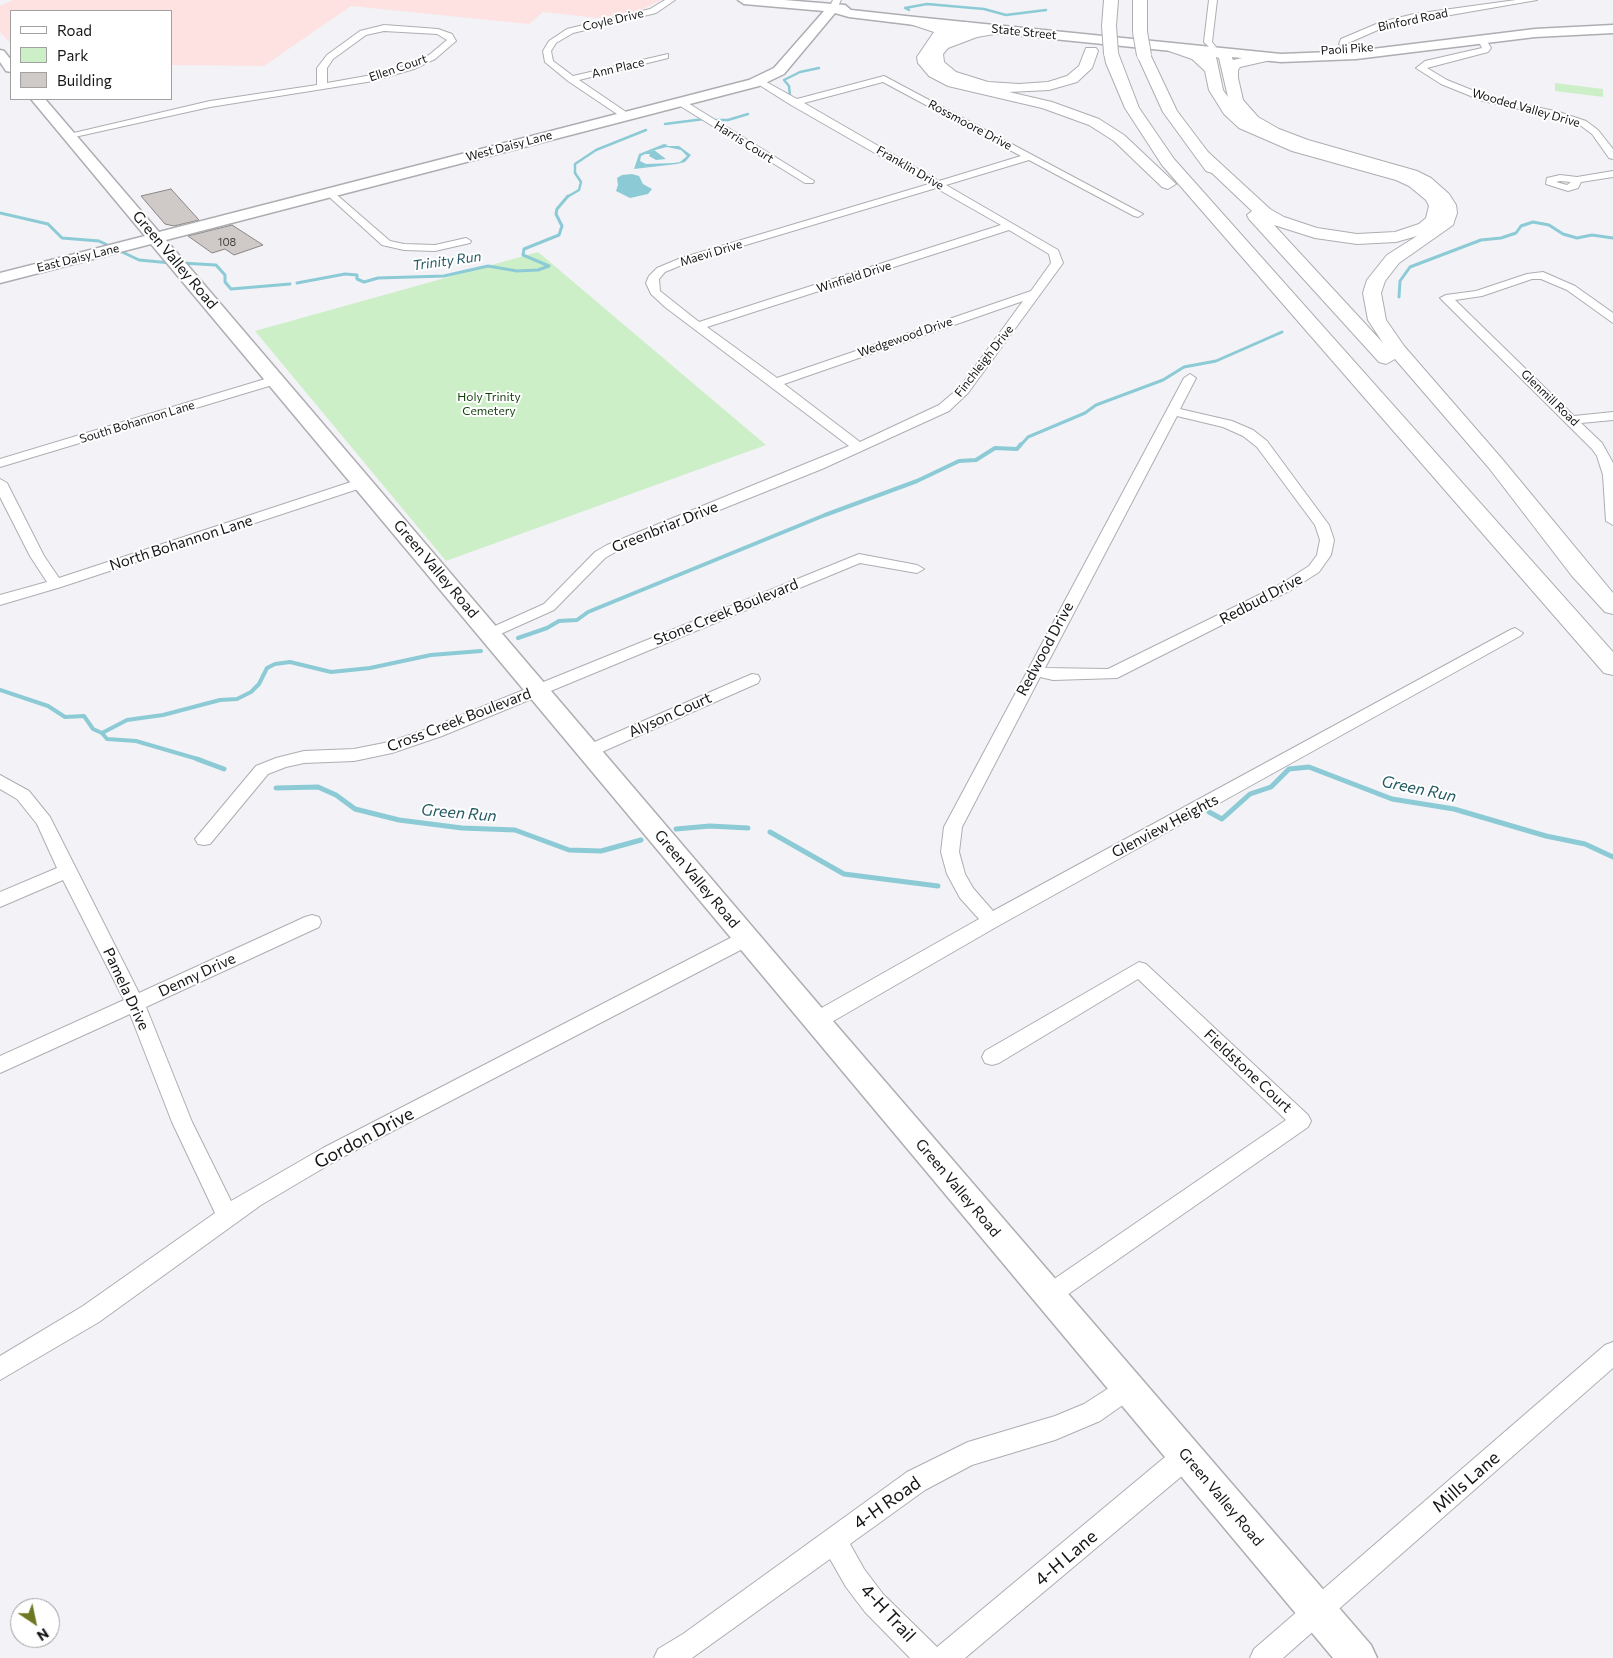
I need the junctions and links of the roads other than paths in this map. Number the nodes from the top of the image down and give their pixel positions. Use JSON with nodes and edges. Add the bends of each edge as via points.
{"nodes":[{"id":1,"x":671,"y":0,"type":"edge"},
{"id":2,"x":744,"y":0,"type":"edge"},
{"id":3,"x":1101,"y":0,"type":"edge"},
{"id":4,"x":1111,"y":0,"type":"edge"},
{"id":5,"x":1140,"y":0,"type":"edge"},
{"id":6,"x":1213,"y":0,"type":"edge"},
{"id":7,"x":1533,"y":0,"type":"edge"},
{"id":8,"x":835,"y":4,"type":"edge"},
{"id":9,"x":915,"y":21,"type":"junction"},
{"id":10,"x":967,"y":23,"type":"junction"},
{"id":11,"x":1103,"y":25,"type":"junction"},
{"id":12,"x":1001,"y":30,"type":"junction"},
{"id":13,"x":1613,"y":30,"type":"edge"},
{"id":14,"x":1482,"y":40,"type":"junction"},
{"id":15,"x":937,"y":46,"type":"junction"},
{"id":16,"x":1174,"y":48,"type":"joint"},
{"id":17,"x":1352,"y":52,"type":"junction"},
{"id":18,"x":0,"y":54,"type":"edge"},
{"id":19,"x":666,"y":56,"type":"dead end"},
{"id":20,"x":1213,"y":56,"type":"junction"},
{"id":21,"x":1266,"y":57,"type":"junction"},
{"id":22,"x":10,"y":67,"type":"edge"},
{"id":23,"x":1231,"y":77,"type":"junction"},
{"id":24,"x":571,"y":79,"type":"junction"},
{"id":25,"x":758,"y":81,"type":"junction"},
{"id":26,"x":322,"y":87,"type":"junction"},
{"id":27,"x":39,"y":100,"type":"edge"},
{"id":28,"x":680,"y":102,"type":"junction"},
{"id":29,"x":794,"y":103,"type":"junction"},
{"id":30,"x":626,"y":116,"type":"junction"},
{"id":31,"x":70,"y":135,"type":"junction"},
{"id":32,"x":1202,"y":155,"type":"junction"},
{"id":33,"x":1613,"y":156,"type":"edge"},
{"id":34,"x":1029,"y":157,"type":"junction"},
{"id":35,"x":1613,"y":174,"type":"edge"},
{"id":36,"x":1577,"y":180,"type":"dead end"},
{"id":37,"x":809,"y":181,"type":"dead end"},
{"id":38,"x":937,"y":184,"type":"junction"},
{"id":39,"x":330,"y":192,"type":"junction"},
{"id":40,"x":1138,"y":214,"type":"dead end"},
{"id":41,"x":1010,"y":226,"type":"junction"},
{"id":42,"x":149,"y":240,"type":"junction"},
{"id":43,"x":466,"y":241,"type":"dead end"},
{"id":44,"x":1058,"y":259,"type":"joint"},
{"id":45,"x":0,"y":278,"type":"edge"},
{"id":46,"x":1036,"y":293,"type":"junction"},
{"id":47,"x":1301,"y":314,"type":"junction"},
{"id":48,"x":1613,"y":319,"type":"edge"},
{"id":49,"x":698,"y":326,"type":"junction"},
{"id":50,"x":1190,"y":378,"type":"dead end"},
{"id":51,"x":275,"y":380,"type":"junction"},
{"id":52,"x":776,"y":383,"type":"junction"},
{"id":53,"x":1173,"y":411,"type":"junction"},
{"id":54,"x":1613,"y":416,"type":"edge"},
{"id":55,"x":1573,"y":420,"type":"junction"},
{"id":56,"x":857,"y":446,"type":"junction"},
{"id":57,"x":0,"y":464,"type":"edge"},
{"id":58,"x":0,"y":483,"type":"edge"},
{"id":59,"x":362,"y":483,"type":"junction"},
{"id":60,"x":1613,"y":521,"type":"edge"},
{"id":61,"x":917,"y":569,"type":"dead end"},
{"id":62,"x":56,"y":584,"type":"junction"},
{"id":63,"x":1592,"y":584,"type":"junction"},
{"id":64,"x":0,"y":600,"type":"edge"},
{"id":65,"x":1613,"y":607,"type":"edge"},
{"id":66,"x":490,"y":633,"type":"junction"},
{"id":67,"x":1515,"y":633,"type":"dead end"},
{"id":68,"x":1613,"y":667,"type":"edge"},
{"id":69,"x":1034,"y":671,"type":"junction"},
{"id":70,"x":752,"y":679,"type":"dead end"},
{"id":71,"x":538,"y":690,"type":"junction"},
{"id":72,"x":589,"y":751,"type":"junction"},
{"id":73,"x":0,"y":782,"type":"edge"},
{"id":74,"x":204,"y":839,"type":"dead end"},
{"id":75,"x":67,"y":871,"type":"junction"},
{"id":76,"x":0,"y":900,"type":"edge"},
{"id":77,"x":991,"y":921,"type":"junction"},
{"id":78,"x":312,"y":922,"type":"dead end"},
{"id":79,"x":747,"y":938,"type":"junction"},
{"id":80,"x":135,"y":1003,"type":"junction"},
{"id":81,"x":816,"y":1021,"type":"junction"},
{"id":82,"x":992,"y":1057,"type":"dead end"},
{"id":83,"x":0,"y":1065,"type":"edge"},
{"id":84,"x":227,"y":1216,"type":"junction"},
{"id":85,"x":1049,"y":1295,"type":"junction"},
{"id":86,"x":1613,"y":1353,"type":"edge"},
{"id":87,"x":0,"y":1368,"type":"edge"},
{"id":88,"x":1128,"y":1387,"type":"junction"},
{"id":89,"x":1186,"y":1456,"type":"junction"},
{"id":90,"x":834,"y":1540,"type":"junction"},
{"id":91,"x":1319,"y":1611,"type":"junction"},
{"id":92,"x":667,"y":1658,"type":"edge"},
{"id":93,"x":929,"y":1658,"type":"edge"},
{"id":94,"x":944,"y":1658,"type":"edge"},
{"id":95,"x":1264,"y":1658,"type":"edge"},
{"id":96,"x":1358,"y":1658,"type":"edge"}],
"edges":[{"from":1,"to":24,"type":"street","name":"Coyle Drive","via":[[653,11],[582,26],[553,41],[547,51],[550,62]]},
{"from":2,"to":8,"type":"street","name":"State Street"},
{"from":3,"to":11,"type":"highway"},
{"from":4,"to":11,"type":"highway"},
{"from":5,"to":32,"type":"highway","bridge":true,"via":[[1144,55],[1170,112]]},
{"from":6,"to":20,"type":"street","via":[[1208,42]]},
{"from":7,"to":17,"type":"street","name":"Binford Road","via":[[1392,22],[1344,41],[1343,44]]},
{"from":8,"to":9,"type":"street","name":"State Street","via":[[848,13]]},
{"from":8,"to":10,"type":"street","name":"State Street"},
{"from":8,"to":25,"type":"street","name":"West Daisy Lane","via":[[779,71]]},
{"from":9,"to":10,"type":"street","name":"State Street"},
{"from":9,"to":15,"type":"highway","via":[[940,30]]},
{"from":10,"to":12,"type":"street","name":"State Street"},
{"from":10,"to":15,"type":"highway","via":[[948,31]]},
{"from":10,"to":20,"type":"street","name":"State Street"},
{"from":11,"to":15,"type":"highway","via":[[1086,68],[1072,79],[1049,86],[988,86],[951,75],[937,64]]},
{"from":11,"to":47,"type":"highway","bridge":true,"via":[[1113,63],[1132,108],[1168,162]]},
{"from":12,"to":15,"type":"highway","via":[[974,33]]},
{"from":12,"to":16,"type":"street","name":"State Street"},
{"from":13,"to":14,"type":"street","name":"Paoli Pike","via":[[1563,31]]},
{"from":14,"to":17,"type":"street","name":"Paoli Pike"},
{"from":14,"to":33,"type":"street","name":"Wooded Valley Drive","via":[[1485,50],[1428,63],[1420,68],[1486,99],[1583,123],[1595,132]]},
{"from":15,"to":47,"type":"highway","via":[[926,52],[925,63],[942,78],[966,87],[1063,110],[1094,122],[1119,138]]},
{"from":16,"to":20,"type":"highway","via":[[1197,56]]},
{"from":17,"to":20,"type":"street","name":"Paoli Pike"},
{"from":17,"to":21,"type":"street","name":"Paoli Pike","via":[[1316,58]]},
{"from":18,"to":22,"type":"street"},
{"from":19,"to":24,"type":"street","name":"Ann Place"},
{"from":20,"to":21,"type":"street","name":"Paoli Pike"},
{"from":20,"to":23,"type":"highway","via":[[1225,56]]},
{"from":20,"to":32,"type":"highway","via":[[1216,90],[1223,104],[1244,125],[1298,148],[1402,177],[1426,190],[1437,206],[1437,214],[1424,228],[1396,237],[1357,239],[1315,233],[1264,213]]},
{"from":21,"to":23,"type":"highway","via":[[1235,64]]},
{"from":23,"to":63,"type":"highway","via":[[1240,107],[1263,126],[1303,143],[1411,174],[1443,196],[1448,205],[1447,221],[1393,259],[1376,280],[1372,292],[1377,320],[1397,350],[1496,464]]},
{"from":24,"to":30,"type":"street","name":"Coyle Drive"},
{"from":25,"to":28,"type":"street","name":"West Daisy Lane"},
{"from":25,"to":29,"type":"street","name":"Franklin Drive"},
{"from":26,"to":26,"type":"street","name":"Ellen Court","via":[[372,78],[411,66],[447,47],[451,38],[438,32],[407,28],[369,30],[326,61],[320,75]]},
{"from":26,"to":31,"type":"street","name":"Ellen Court","via":[[210,104]]},
{"from":27,"to":31,"type":"street","name":"Green Valley Road"},
{"from":28,"to":30,"type":"street","name":"West Daisy Lane"},
{"from":28,"to":37,"type":"street","name":"Harris Court"},
{"from":29,"to":34,"type":"street","name":"Rossmoore Drive","via":[[884,80]]},
{"from":29,"to":38,"type":"street","name":"Franklin Drive"},
{"from":30,"to":39,"type":"street","name":"West Daisy Lane"},
{"from":31,"to":42,"type":"street","name":"Green Valley Road"},
{"from":32,"to":63,"type":"highway"},
{"from":34,"to":38,"type":"street","name":"Maevi Drive"},
{"from":34,"to":40,"type":"street","name":"Rossmoore Drive"},
{"from":35,"to":36,"type":"street"},
{"from":38,"to":41,"type":"street","name":"Franklin Drive"},
{"from":38,"to":49,"type":"street","name":"Maevi Drive","via":[[685,260],[656,274],[652,283],[659,296]]},
{"from":39,"to":42,"type":"street","name":"West Daisy Lane"},
{"from":39,"to":43,"type":"street","via":[[386,243],[435,248]]},
{"from":41,"to":44,"type":"street","name":"Franklin Drive","via":[[1054,252]]},
{"from":41,"to":49,"type":"street","name":"Winfield Drive"},
{"from":42,"to":45,"type":"street","name":"East Daisy Lane"},
{"from":42,"to":51,"type":"street","name":"Green Valley Road","via":[[177,263]]},
{"from":44,"to":46,"type":"street","name":"Finchleigh Drive"},
{"from":46,"to":52,"type":"street","name":"Wedgewood Drive"},
{"from":46,"to":56,"type":"street","name":"Finchleigh Drive","via":[[964,390],[951,402],[926,418]]},
{"from":47,"to":68,"type":"highway"},
{"from":48,"to":55,"type":"street","name":"Glenmill Road","via":[[1571,288],[1542,275],[1478,294],[1446,298]]},
{"from":49,"to":52,"type":"street","name":"Maevi Drive"},
{"from":50,"to":53,"type":"street","name":"Redwood Drive"},
{"from":51,"to":57,"type":"street","name":"South Bohannon Lane"},
{"from":51,"to":59,"type":"street","name":"Green Valley Road"},
{"from":52,"to":56,"type":"street","name":"Maevi Drive"},
{"from":53,"to":69,"type":"street","name":"Redwood Drive"},
{"from":53,"to":69,"type":"street","name":"Redbud Drive","via":[[1238,428],[1262,444],[1322,525],[1327,540],[1324,555],[1314,569],[1286,587],[1111,674],[1053,675]]},
{"from":54,"to":55,"type":"street"},
{"from":55,"to":60,"type":"street","name":"Glenmill Road","via":[[1604,456],[1610,475]]},
{"from":56,"to":66,"type":"street","name":"Greenbriar Drive","via":[[792,476],[612,548],[600,555],[549,607]]},
{"from":58,"to":62,"type":"street","via":[[37,556]]},
{"from":59,"to":62,"type":"street","name":"North Bohannon Lane"},
{"from":59,"to":66,"type":"street","name":"Green Valley Road"},
{"from":61,"to":71,"type":"street","name":"Stone Creek Boulevard","via":[[859,558]]},
{"from":62,"to":64,"type":"street","name":"North Bohannon Lane"},
{"from":63,"to":65,"type":"highway"},
{"from":66,"to":71,"type":"street","name":"Green Valley Road"},
{"from":67,"to":77,"type":"street","name":"Glenview Heights"},
{"from":69,"to":77,"type":"street","name":"Redwood Drive","via":[[953,827],[950,852],[956,874],[966,893]]},
{"from":70,"to":72,"type":"street","name":"Alyson Court"},
{"from":71,"to":72,"type":"street","name":"Green Valley Road"},
{"from":71,"to":74,"type":"street","name":"Cross Creek Boulevard","via":[[392,747],[354,755],[304,757],[262,770]]},
{"from":72,"to":79,"type":"street","name":"Green Valley Road"},
{"from":73,"to":75,"type":"street","name":"Pamela Drive","via":[[23,795],[36,809]]},
{"from":75,"to":76,"type":"street"},
{"from":75,"to":80,"type":"street","name":"Pamela Drive"},
{"from":77,"to":81,"type":"street","name":"Glenview Heights"},
{"from":78,"to":80,"type":"street","name":"Denny Drive"},
{"from":79,"to":81,"type":"street","name":"Green Valley Road"},
{"from":79,"to":84,"type":"street","name":"Gordon Drive","via":[[330,1154]]},
{"from":80,"to":83,"type":"street","name":"Denny Drive"},
{"from":80,"to":84,"type":"street","name":"Pamela Drive","via":[[182,1122]]},
{"from":81,"to":85,"type":"street","name":"Green Valley Road"},
{"from":82,"to":85,"type":"street","name":"Fieldstone Court","via":[[1139,969],[1301,1121]]},
{"from":84,"to":87,"type":"street","name":"Gordon Drive","via":[[91,1314]]},
{"from":85,"to":88,"type":"street","name":"Green Valley Road"},
{"from":86,"to":91,"type":"street","name":"Mills Lane"},
{"from":88,"to":89,"type":"street","name":"Green Valley Road"},
{"from":88,"to":90,"type":"street","name":"4-H Road","via":[[1092,1412],[1055,1428],[968,1454],[916,1481]]},
{"from":89,"to":91,"type":"street","name":"Green Valley Road"},
{"from":89,"to":94,"type":"street","name":"4-H Lane"},
{"from":90,"to":92,"type":"street","name":"4-H Road"},
{"from":90,"to":93,"type":"street","name":"4-H Trail","via":[[855,1578],[874,1603]]},
{"from":91,"to":95,"type":"street","name":"Mills Lane"},
{"from":91,"to":96,"type":"street","name":"Green Valley Road"}]}
